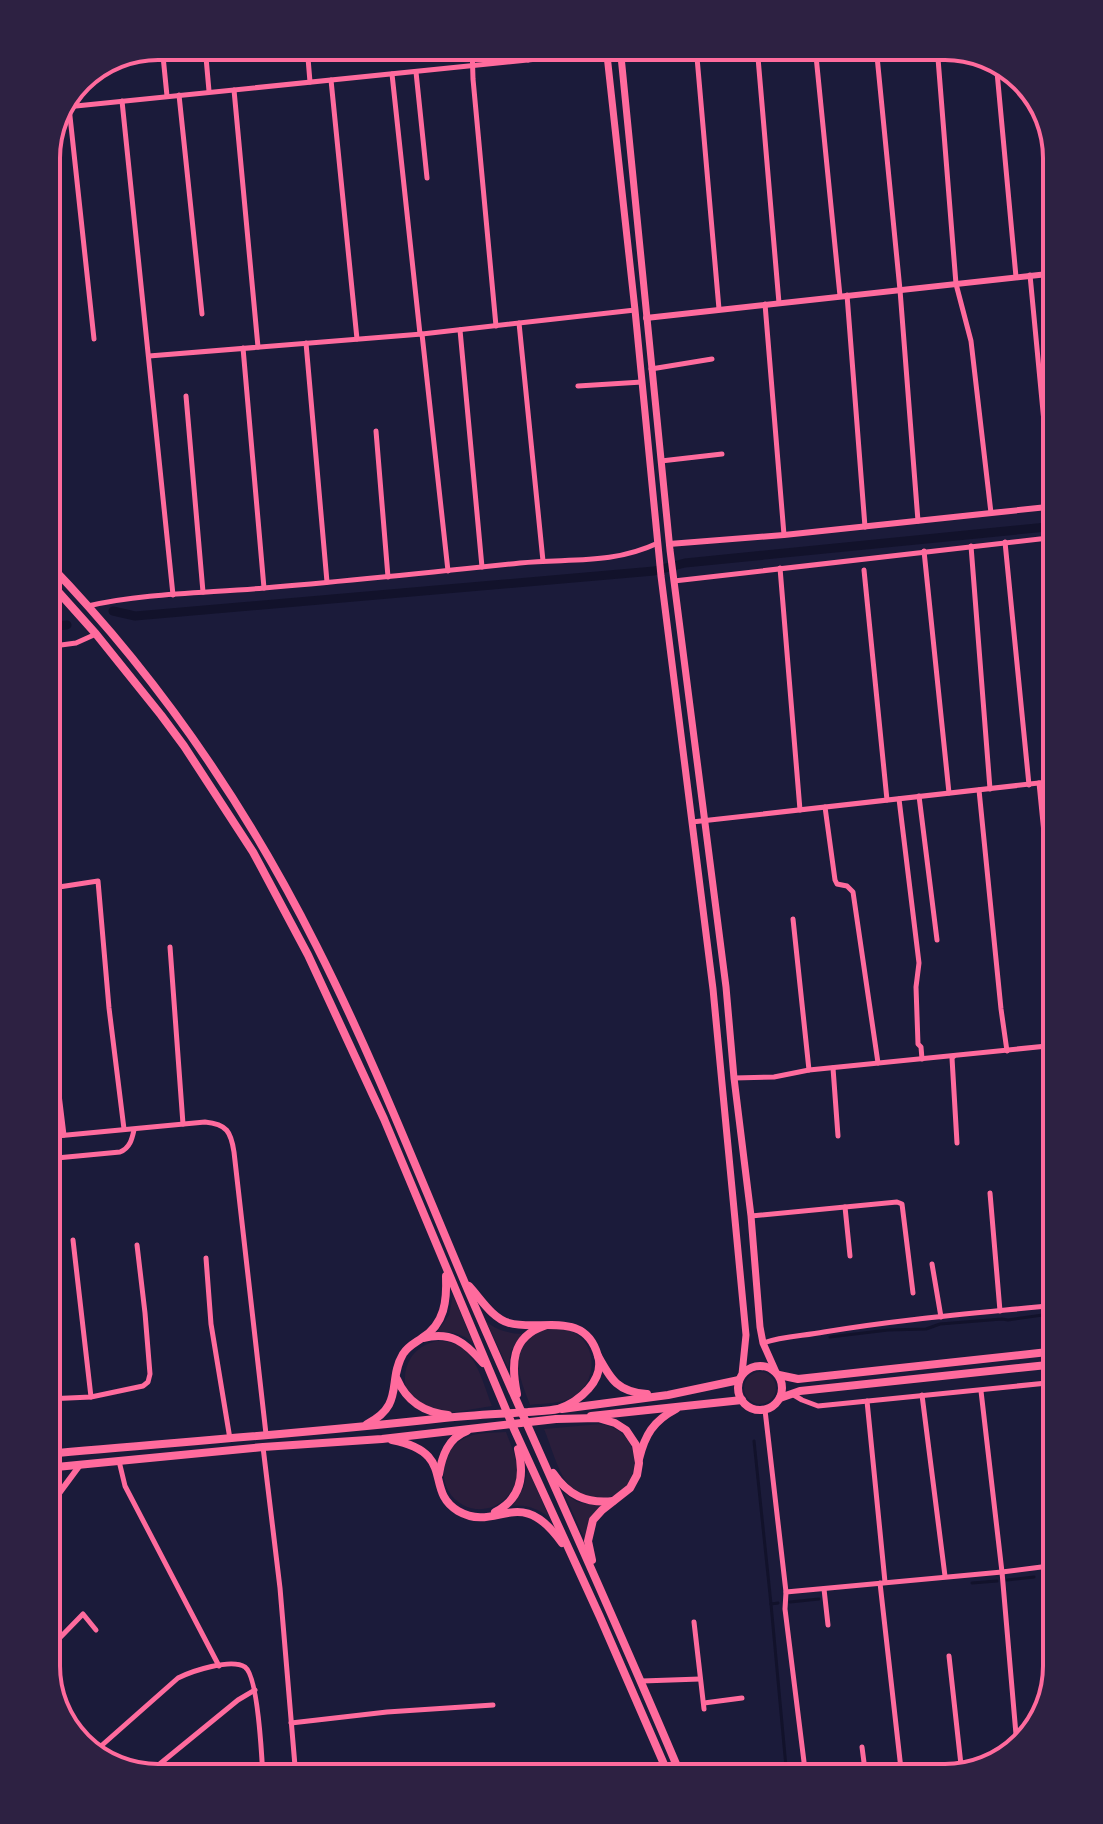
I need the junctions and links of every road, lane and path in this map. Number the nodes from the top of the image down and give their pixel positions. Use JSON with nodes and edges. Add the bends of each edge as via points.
{"nodes":[{"id":1,"x":163,"y":60,"type":"edge"},
{"id":2,"x":206,"y":60,"type":"edge"},
{"id":3,"x":308,"y":60,"type":"edge"},
{"id":4,"x":473,"y":60,"type":"edge"},
{"id":5,"x":528,"y":60,"type":"edge"},
{"id":6,"x":608,"y":60,"type":"edge"},
{"id":7,"x":621,"y":60,"type":"edge"},
{"id":8,"x":697,"y":60,"type":"edge"},
{"id":9,"x":758,"y":60,"type":"edge"},
{"id":10,"x":817,"y":60,"type":"edge"},
{"id":11,"x":877,"y":60,"type":"edge"},
{"id":12,"x":938,"y":60,"type":"edge"},
{"id":13,"x":473,"y":67,"type":"junction"},
{"id":14,"x":416,"y":72,"type":"junction"},
{"id":15,"x":392,"y":74,"type":"junction"},
{"id":16,"x":997,"y":76,"type":"edge"},
{"id":17,"x":331,"y":80,"type":"junction"},
{"id":18,"x":310,"y":82,"type":"junction"},
{"id":19,"x":234,"y":90,"type":"junction"},
{"id":20,"x":209,"y":91,"type":"junction"},
{"id":21,"x":179,"y":95,"type":"junction"},
{"id":22,"x":167,"y":96,"type":"junction"},
{"id":23,"x":122,"y":101,"type":"junction"},
{"id":24,"x":76,"y":106,"type":"edge"},
{"id":25,"x":69,"y":117,"type":"edge"},
{"id":26,"x":427,"y":178,"type":"dead end"},
{"id":27,"x":1043,"y":274,"type":"edge"},
{"id":28,"x":1030,"y":275,"type":"junction"},
{"id":29,"x":1016,"y":277,"type":"junction"},
{"id":30,"x":956,"y":284,"type":"junction"},
{"id":31,"x":900,"y":290,"type":"junction"},
{"id":32,"x":844,"y":296,"type":"junction"},
{"id":33,"x":779,"y":303,"type":"junction"},
{"id":34,"x":765,"y":304,"type":"junction"},
{"id":35,"x":719,"y":309,"type":"junction"},
{"id":36,"x":635,"y":310,"type":"junction"},
{"id":37,"x":202,"y":314,"type":"dead end"},
{"id":38,"x":646,"y":318,"type":"junction"},
{"id":39,"x":519,"y":323,"type":"junction"},
{"id":40,"x":496,"y":326,"type":"junction"},
{"id":41,"x":460,"y":330,"type":"junction"},
{"id":42,"x":421,"y":334,"type":"junction"},
{"id":43,"x":94,"y":339,"type":"dead end"},
{"id":44,"x":357,"y":339,"type":"junction"},
{"id":45,"x":306,"y":343,"type":"junction"},
{"id":46,"x":258,"y":347,"type":"junction"},
{"id":47,"x":243,"y":348,"type":"junction"},
{"id":48,"x":149,"y":356,"type":"junction"},
{"id":49,"x":712,"y":359,"type":"dead end"},
{"id":50,"x":651,"y":369,"type":"junction"},
{"id":51,"x":642,"y":382,"type":"junction"},
{"id":52,"x":578,"y":386,"type":"dead end"},
{"id":53,"x":186,"y":396,"type":"dead end"},
{"id":54,"x":1043,"y":400,"type":"edge"},
{"id":55,"x":376,"y":431,"type":"dead end"},
{"id":56,"x":722,"y":454,"type":"dead end"},
{"id":57,"x":661,"y":461,"type":"junction"},
{"id":58,"x":1043,"y":507,"type":"edge"},
{"id":59,"x":991,"y":514,"type":"junction"},
{"id":60,"x":918,"y":521,"type":"junction"},
{"id":61,"x":865,"y":527,"type":"junction"},
{"id":62,"x":784,"y":535,"type":"junction"},
{"id":63,"x":1043,"y":538,"type":"edge"},
{"id":64,"x":1005,"y":542,"type":"junction"},
{"id":65,"x":658,"y":546,"type":"junction"},
{"id":66,"x":971,"y":546,"type":"junction"},
{"id":67,"x":670,"y":547,"type":"junction"},
{"id":68,"x":924,"y":551,"type":"junction"},
{"id":69,"x":543,"y":561,"type":"junction"},
{"id":70,"x":482,"y":567,"type":"junction"},
{"id":71,"x":780,"y":568,"type":"junction"},
{"id":72,"x":864,"y":570,"type":"dead end"},
{"id":73,"x":448,"y":571,"type":"junction"},
{"id":74,"x":60,"y":576,"type":"edge"},
{"id":75,"x":388,"y":577,"type":"junction"},
{"id":76,"x":674,"y":579,"type":"junction"},
{"id":77,"x":327,"y":582,"type":"junction"},
{"id":78,"x":264,"y":588,"type":"junction"},
{"id":79,"x":203,"y":592,"type":"junction"},
{"id":80,"x":60,"y":594,"type":"edge"},
{"id":81,"x":173,"y":595,"type":"junction"},
{"id":82,"x":88,"y":606,"type":"junction"},
{"id":83,"x":96,"y":634,"type":"junction"},
{"id":84,"x":60,"y":645,"type":"edge"},
{"id":85,"x":1039,"y":783,"type":"junction"},
{"id":86,"x":1043,"y":783,"type":"edge"},
{"id":87,"x":1029,"y":785,"type":"junction"},
{"id":88,"x":990,"y":789,"type":"junction"},
{"id":89,"x":979,"y":790,"type":"junction"},
{"id":90,"x":949,"y":793,"type":"junction"},
{"id":91,"x":919,"y":796,"type":"junction"},
{"id":92,"x":899,"y":799,"type":"junction"},
{"id":93,"x":887,"y":800,"type":"junction"},
{"id":94,"x":825,"y":807,"type":"junction"},
{"id":95,"x":800,"y":810,"type":"junction"},
{"id":96,"x":705,"y":820,"type":"junction"},
{"id":97,"x":692,"y":822,"type":"junction"},
{"id":98,"x":1043,"y":823,"type":"edge"},
{"id":99,"x":60,"y":887,"type":"edge"},
{"id":100,"x":793,"y":919,"type":"dead end"},
{"id":101,"x":937,"y":940,"type":"dead end"},
{"id":102,"x":170,"y":947,"type":"dead end"},
{"id":103,"x":1043,"y":1046,"type":"edge"},
{"id":104,"x":1007,"y":1051,"type":"junction"},
{"id":105,"x":954,"y":1055,"type":"junction"},
{"id":106,"x":922,"y":1059,"type":"junction"},
{"id":107,"x":878,"y":1063,"type":"junction"},
{"id":108,"x":833,"y":1068,"type":"junction"},
{"id":109,"x":809,"y":1070,"type":"junction"},
{"id":110,"x":734,"y":1078,"type":"junction"},
{"id":111,"x":60,"y":1102,"type":"edge"},
{"id":112,"x":183,"y":1124,"type":"junction"},
{"id":113,"x":124,"y":1129,"type":"junction"},
{"id":114,"x":134,"y":1130,"type":"junction"},
{"id":115,"x":60,"y":1135,"type":"edge"},
{"id":116,"x":64,"y":1135,"type":"junction"},
{"id":117,"x":838,"y":1136,"type":"dead end"},
{"id":118,"x":957,"y":1143,"type":"dead end"},
{"id":119,"x":60,"y":1158,"type":"edge"},
{"id":120,"x":990,"y":1193,"type":"dead end"},
{"id":121,"x":845,"y":1207,"type":"junction"},
{"id":122,"x":751,"y":1216,"type":"junction"},
{"id":123,"x":73,"y":1240,"type":"dead end"},
{"id":124,"x":137,"y":1245,"type":"dead end"},
{"id":125,"x":850,"y":1256,"type":"dead end"},
{"id":126,"x":206,"y":1258,"type":"dead end"},
{"id":127,"x":932,"y":1264,"type":"dead end"},
{"id":128,"x":445,"y":1267,"type":"junction"},
{"id":129,"x":464,"y":1280,"type":"junction"},
{"id":130,"x":913,"y":1293,"type":"dead end"},
{"id":131,"x":1043,"y":1306,"type":"edge"},
{"id":132,"x":1000,"y":1311,"type":"junction"},
{"id":133,"x":941,"y":1317,"type":"junction"},
{"id":134,"x":552,"y":1324,"type":"junction"},
{"id":135,"x":422,"y":1338,"type":"junction"},
{"id":136,"x":763,"y":1343,"type":"junction"},
{"id":137,"x":1043,"y":1353,"type":"edge"},
{"id":138,"x":598,"y":1356,"type":"junction"},
{"id":139,"x":1043,"y":1365,"type":"edge"},
{"id":140,"x":490,"y":1373,"type":"junction"},
{"id":141,"x":777,"y":1373,"type":"junction"},
{"id":142,"x":741,"y":1377,"type":"junction"},
{"id":143,"x":397,"y":1379,"type":"junction"},
{"id":144,"x":1043,"y":1384,"type":"edge"},
{"id":145,"x":981,"y":1391,"type":"junction"},
{"id":146,"x":791,"y":1393,"type":"junction"},
{"id":147,"x":668,"y":1395,"type":"junction"},
{"id":148,"x":922,"y":1395,"type":"junction"},
{"id":149,"x":91,"y":1397,"type":"junction"},
{"id":150,"x":60,"y":1398,"type":"edge"},
{"id":151,"x":780,"y":1398,"type":"junction"},
{"id":152,"x":742,"y":1400,"type":"junction"},
{"id":153,"x":867,"y":1401,"type":"junction"},
{"id":154,"x":684,"y":1406,"type":"junction"},
{"id":155,"x":765,"y":1410,"type":"junction"},
{"id":156,"x":521,"y":1413,"type":"junction"},
{"id":157,"x":553,"y":1413,"type":"junction"},
{"id":158,"x":461,"y":1416,"type":"junction"},
{"id":159,"x":576,"y":1418,"type":"junction"},
{"id":160,"x":479,"y":1427,"type":"junction"},
{"id":161,"x":514,"y":1429,"type":"junction"},
{"id":162,"x":343,"y":1430,"type":"junction"},
{"id":163,"x":266,"y":1434,"type":"junction"},
{"id":164,"x":230,"y":1439,"type":"junction"},
{"id":165,"x":382,"y":1439,"type":"junction"},
{"id":166,"x":263,"y":1447,"type":"junction"},
{"id":167,"x":538,"y":1449,"type":"junction"},
{"id":168,"x":60,"y":1453,"type":"edge"},
{"id":169,"x":639,"y":1459,"type":"junction"},
{"id":170,"x":119,"y":1461,"type":"junction"},
{"id":171,"x":80,"y":1465,"type":"junction"},
{"id":172,"x":60,"y":1467,"type":"edge"},
{"id":173,"x":438,"y":1475,"type":"junction"},
{"id":174,"x":60,"y":1492,"type":"edge"},
{"id":175,"x":613,"y":1501,"type":"junction"},
{"id":176,"x":484,"y":1516,"type":"junction"},
{"id":177,"x":573,"y":1561,"type":"junction"},
{"id":178,"x":1043,"y":1567,"type":"edge"},
{"id":179,"x":1002,"y":1572,"type":"junction"},
{"id":180,"x":945,"y":1576,"type":"junction"},
{"id":181,"x":883,"y":1583,"type":"junction"},
{"id":182,"x":824,"y":1589,"type":"junction"},
{"id":183,"x":786,"y":1592,"type":"junction"},
{"id":184,"x":694,"y":1622,"type":"dead end"},
{"id":185,"x":615,"y":1624,"type":"junction"},
{"id":186,"x":828,"y":1625,"type":"dead end"},
{"id":187,"x":96,"y":1630,"type":"dead end"},
{"id":188,"x":60,"y":1637,"type":"edge"},
{"id":189,"x":949,"y":1656,"type":"dead end"},
{"id":190,"x":219,"y":1666,"type":"junction"},
{"id":191,"x":700,"y":1679,"type":"junction"},
{"id":192,"x":641,"y":1682,"type":"junction"},
{"id":193,"x":255,"y":1690,"type":"junction"},
{"id":194,"x":742,"y":1698,"type":"dead end"},
{"id":195,"x":493,"y":1705,"type":"dead end"},
{"id":196,"x":291,"y":1723,"type":"junction"},
{"id":197,"x":1016,"y":1734,"type":"edge"},
{"id":198,"x":102,"y":1745,"type":"edge"},
{"id":199,"x":862,"y":1747,"type":"dead end"},
{"id":200,"x":961,"y":1763,"type":"edge"},
{"id":201,"x":160,"y":1764,"type":"edge"},
{"id":202,"x":263,"y":1764,"type":"edge"},
{"id":203,"x":295,"y":1764,"type":"edge"},
{"id":204,"x":664,"y":1764,"type":"edge"},
{"id":205,"x":676,"y":1764,"type":"edge"},
{"id":206,"x":804,"y":1764,"type":"edge"},
{"id":207,"x":864,"y":1764,"type":"edge"},
{"id":208,"x":901,"y":1764,"type":"edge"}],
"edges":[{"from":1,"to":22,"type":"street"},
{"from":2,"to":20,"type":"street"},
{"from":3,"to":18,"type":"street"},
{"from":4,"to":13,"type":"street"},
{"from":5,"to":13,"type":"street"},
{"from":6,"to":36,"type":"main road"},
{"from":7,"to":38,"type":"main road"},
{"from":8,"to":35,"type":"street"},
{"from":9,"to":33,"type":"street"},
{"from":10,"to":32,"type":"street"},
{"from":11,"to":31,"type":"street"},
{"from":12,"to":30,"type":"street"},
{"from":13,"to":14,"type":"street"},
{"from":13,"to":40,"type":"street"},
{"from":14,"to":15,"type":"street"},
{"from":14,"to":26,"type":"street"},
{"from":15,"to":17,"type":"street"},
{"from":15,"to":42,"type":"street"},
{"from":16,"to":29,"type":"street"},
{"from":17,"to":18,"type":"street"},
{"from":17,"to":44,"type":"street"},
{"from":18,"to":19,"type":"street"},
{"from":19,"to":20,"type":"street"},
{"from":19,"to":46,"type":"street"},
{"from":20,"to":21,"type":"street"},
{"from":21,"to":22,"type":"street"},
{"from":21,"to":37,"type":"street"},
{"from":22,"to":23,"type":"street"},
{"from":23,"to":24,"type":"street"},
{"from":23,"to":48,"type":"street"},
{"from":25,"to":43,"type":"street"},
{"from":27,"to":28,"type":"street"},
{"from":28,"to":29,"type":"street"},
{"from":28,"to":54,"type":"street"},
{"from":29,"to":30,"type":"street"},
{"from":30,"to":31,"type":"street"},
{"from":30,"to":59,"type":"street","via":[[971,341]]},
{"from":31,"to":32,"type":"street"},
{"from":31,"to":60,"type":"street"},
{"from":32,"to":33,"type":"street"},
{"from":32,"to":61,"type":"street"},
{"from":33,"to":34,"type":"street"},
{"from":34,"to":35,"type":"street"},
{"from":34,"to":62,"type":"street"},
{"from":35,"to":38,"type":"street"},
{"from":36,"to":39,"type":"street"},
{"from":36,"to":51,"type":"main road"},
{"from":38,"to":50,"type":"main road"},
{"from":39,"to":40,"type":"street"},
{"from":39,"to":69,"type":"street"},
{"from":40,"to":41,"type":"street"},
{"from":41,"to":42,"type":"street"},
{"from":41,"to":70,"type":"street"},
{"from":42,"to":44,"type":"street"},
{"from":42,"to":73,"type":"street"},
{"from":44,"to":45,"type":"street"},
{"from":45,"to":46,"type":"street"},
{"from":45,"to":77,"type":"street"},
{"from":46,"to":47,"type":"street"},
{"from":47,"to":48,"type":"street"},
{"from":47,"to":78,"type":"street"},
{"from":48,"to":81,"type":"street"},
{"from":49,"to":50,"type":"street"},
{"from":50,"to":57,"type":"main road"},
{"from":51,"to":52,"type":"street"},
{"from":51,"to":65,"type":"main road"},
{"from":53,"to":79,"type":"street"},
{"from":55,"to":75,"type":"street"},
{"from":56,"to":57,"type":"street"},
{"from":57,"to":67,"type":"main road"},
{"from":58,"to":59,"type":"street"},
{"from":59,"to":60,"type":"street"},
{"from":60,"to":61,"type":"street"},
{"from":61,"to":62,"type":"street"},
{"from":62,"to":67,"type":"street"},
{"from":63,"to":64,"type":"street"},
{"from":64,"to":66,"type":"street"},
{"from":64,"to":87,"type":"street"},
{"from":65,"to":69,"type":"street","via":[[605,559]]},
{"from":65,"to":97,"type":"main road"},
{"from":66,"to":68,"type":"street"},
{"from":66,"to":88,"type":"street"},
{"from":67,"to":76,"type":"main road"},
{"from":68,"to":71,"type":"street"},
{"from":68,"to":90,"type":"street"},
{"from":69,"to":70,"type":"street"},
{"from":70,"to":73,"type":"street"},
{"from":71,"to":76,"type":"street"},
{"from":71,"to":95,"type":"street"},
{"from":72,"to":93,"type":"street"},
{"from":73,"to":75,"type":"street"},
{"from":74,"to":82,"type":"main road"},
{"from":75,"to":77,"type":"street"},
{"from":76,"to":96,"type":"main road"},
{"from":77,"to":78,"type":"street"},
{"from":78,"to":79,"type":"street"},
{"from":79,"to":81,"type":"street"},
{"from":80,"to":83,"type":"main road"},
{"from":81,"to":82,"type":"street"},
{"from":82,"to":129,"type":"main road","via":[[199,748],[268,857],[344,1002]]},
{"from":83,"to":84,"type":"street"},
{"from":83,"to":128,"type":"main road","via":[[184,746],[265,873],[336,1012]]},
{"from":85,"to":86,"type":"street"},
{"from":85,"to":87,"type":"street"},
{"from":85,"to":98,"type":"street"},
{"from":87,"to":88,"type":"street"},
{"from":88,"to":89,"type":"street"},
{"from":89,"to":90,"type":"street"},
{"from":89,"to":104,"type":"street"},
{"from":90,"to":91,"type":"street"},
{"from":91,"to":92,"type":"street"},
{"from":91,"to":101,"type":"street"},
{"from":92,"to":93,"type":"street"},
{"from":92,"to":106,"type":"street","via":[[919,963]]},
{"from":93,"to":94,"type":"street"},
{"from":94,"to":95,"type":"street"},
{"from":94,"to":107,"type":"street","via":[[835,880],[853,892]]},
{"from":95,"to":96,"type":"street"},
{"from":96,"to":97,"type":"street"},
{"from":96,"to":110,"type":"main road"},
{"from":97,"to":142,"type":"main road","via":[[742,1288],[746,1344]]},
{"from":99,"to":113,"type":"street","via":[[98,881]]},
{"from":100,"to":109,"type":"street"},
{"from":102,"to":112,"type":"street"},
{"from":103,"to":104,"type":"street"},
{"from":104,"to":105,"type":"street"},
{"from":105,"to":106,"type":"street"},
{"from":105,"to":118,"type":"street"},
{"from":106,"to":107,"type":"street"},
{"from":107,"to":108,"type":"street"},
{"from":108,"to":109,"type":"street"},
{"from":108,"to":117,"type":"street"},
{"from":109,"to":110,"type":"street"},
{"from":110,"to":122,"type":"main road"},
{"from":111,"to":116,"type":"street"},
{"from":112,"to":114,"type":"street"},
{"from":112,"to":163,"type":"street","via":[[216,1123],[232,1138]]},
{"from":113,"to":114,"type":"street"},
{"from":113,"to":116,"type":"street"},
{"from":114,"to":119,"type":"street","via":[[120,1152]]},
{"from":115,"to":116,"type":"street"},
{"from":120,"to":132,"type":"street"},
{"from":121,"to":122,"type":"street"},
{"from":121,"to":125,"type":"street"},
{"from":121,"to":130,"type":"street","via":[[902,1204]]},
{"from":122,"to":136,"type":"main road"},
{"from":123,"to":149,"type":"street"},
{"from":124,"to":149,"type":"street","via":[[148,1382]]},
{"from":126,"to":164,"type":"street"},
{"from":127,"to":133,"type":"street"},
{"from":128,"to":135,"type":"main road","via":[[444,1308]]},
{"from":128,"to":140,"type":"main road"},
{"from":129,"to":134,"type":"main road","via":[[504,1321]]},
{"from":129,"to":156,"type":"main road"},
{"from":131,"to":132,"type":"street"},
{"from":132,"to":133,"type":"street"},
{"from":133,"to":136,"type":"street"},
{"from":134,"to":138,"type":"main road","via":[[581,1333]]},
{"from":134,"to":156,"type":"main road","via":[[533,1331],[516,1350]]},
{"from":135,"to":140,"type":"main road","via":[[442,1335],[459,1340]]},
{"from":135,"to":143,"type":"main road","via":[[405,1352]]},
{"from":136,"to":141,"type":"main road"},
{"from":137,"to":141,"type":"main road","via":[[798,1379]]},
{"from":138,"to":147,"type":"main road","via":[[621,1387],[638,1394]]},
{"from":138,"to":157,"type":"main road","via":[[589,1389]]},
{"from":139,"to":146,"type":"main road"},
{"from":140,"to":161,"type":"main road"},
{"from":141,"to":142,"type":"main road","via":[[756,1365]]},
{"from":141,"to":151,"type":"main road","via":[[783,1385]]},
{"from":142,"to":147,"type":"main road"},
{"from":142,"to":152,"type":"main road"},
{"from":143,"to":158,"type":"main road","via":[[420,1408]]},
{"from":143,"to":162,"type":"main road","via":[[384,1412],[369,1423]]},
{"from":144,"to":145,"type":"street"},
{"from":145,"to":148,"type":"street"},
{"from":145,"to":179,"type":"street"},
{"from":146,"to":151,"type":"main road"},
{"from":146,"to":153,"type":"street","via":[[818,1406]]},
{"from":147,"to":157,"type":"main road"},
{"from":148,"to":153,"type":"street"},
{"from":148,"to":180,"type":"street"},
{"from":149,"to":150,"type":"street"},
{"from":151,"to":155,"type":"main road"},
{"from":152,"to":154,"type":"main road"},
{"from":152,"to":155,"type":"main road"},
{"from":153,"to":181,"type":"street"},
{"from":154,"to":159,"type":"main road"},
{"from":154,"to":169,"type":"main road","via":[[653,1425]]},
{"from":155,"to":183,"type":"street"},
{"from":156,"to":167,"type":"main road"},
{"from":157,"to":158,"type":"main road"},
{"from":157,"to":159,"type":"main road"},
{"from":157,"to":160,"type":"main road"},
{"from":158,"to":162,"type":"main road"},
{"from":159,"to":169,"type":"main road","via":[[604,1419],[623,1427]]},
{"from":160,"to":165,"type":"main road"},
{"from":160,"to":173,"type":"main road","via":[[460,1433],[448,1446]]},
{"from":161,"to":176,"type":"main road","via":[[522,1469],[519,1488],[506,1506]]},
{"from":161,"to":177,"type":"main road"},
{"from":162,"to":163,"type":"main road"},
{"from":163,"to":164,"type":"main road"},
{"from":164,"to":168,"type":"main road"},
{"from":165,"to":166,"type":"main road"},
{"from":165,"to":173,"type":"main road","via":[[418,1448],[429,1456]]},
{"from":166,"to":170,"type":"main road"},
{"from":166,"to":196,"type":"street"},
{"from":167,"to":175,"type":"main road","via":[[571,1493]]},
{"from":167,"to":185,"type":"main road"},
{"from":169,"to":175,"type":"main road","via":[[633,1483]]},
{"from":170,"to":171,"type":"main road"},
{"from":170,"to":190,"type":"street","via":[[125,1486]]},
{"from":171,"to":172,"type":"main road"},
{"from":171,"to":174,"type":"street"},
{"from":173,"to":176,"type":"main road","via":[[453,1507]]},
{"from":175,"to":185,"type":"main road","via":[[596,1517],[588,1541]]},
{"from":176,"to":177,"type":"main road","via":[[535,1516],[554,1532]]},
{"from":177,"to":204,"type":"main road"},
{"from":178,"to":179,"type":"street"},
{"from":179,"to":180,"type":"street"},
{"from":179,"to":197,"type":"street"},
{"from":180,"to":181,"type":"street"},
{"from":181,"to":182,"type":"street"},
{"from":181,"to":208,"type":"street"},
{"from":182,"to":183,"type":"street"},
{"from":182,"to":186,"type":"street"},
{"from":183,"to":206,"type":"street"},
{"from":184,"to":191,"type":"street"},
{"from":185,"to":192,"type":"main road"},
{"from":187,"to":188,"type":"street","via":[[83,1614]]},
{"from":189,"to":200,"type":"street"},
{"from":190,"to":193,"type":"street","via":[[244,1666]]},
{"from":190,"to":198,"type":"street","via":[[178,1678]]},
{"from":191,"to":192,"type":"street"},
{"from":191,"to":194,"type":"street","via":[[704,1706]]},
{"from":192,"to":205,"type":"main road"},
{"from":193,"to":201,"type":"street"},
{"from":193,"to":202,"type":"street"},
{"from":195,"to":196,"type":"street"},
{"from":196,"to":203,"type":"street"},
{"from":199,"to":207,"type":"street"}]}
